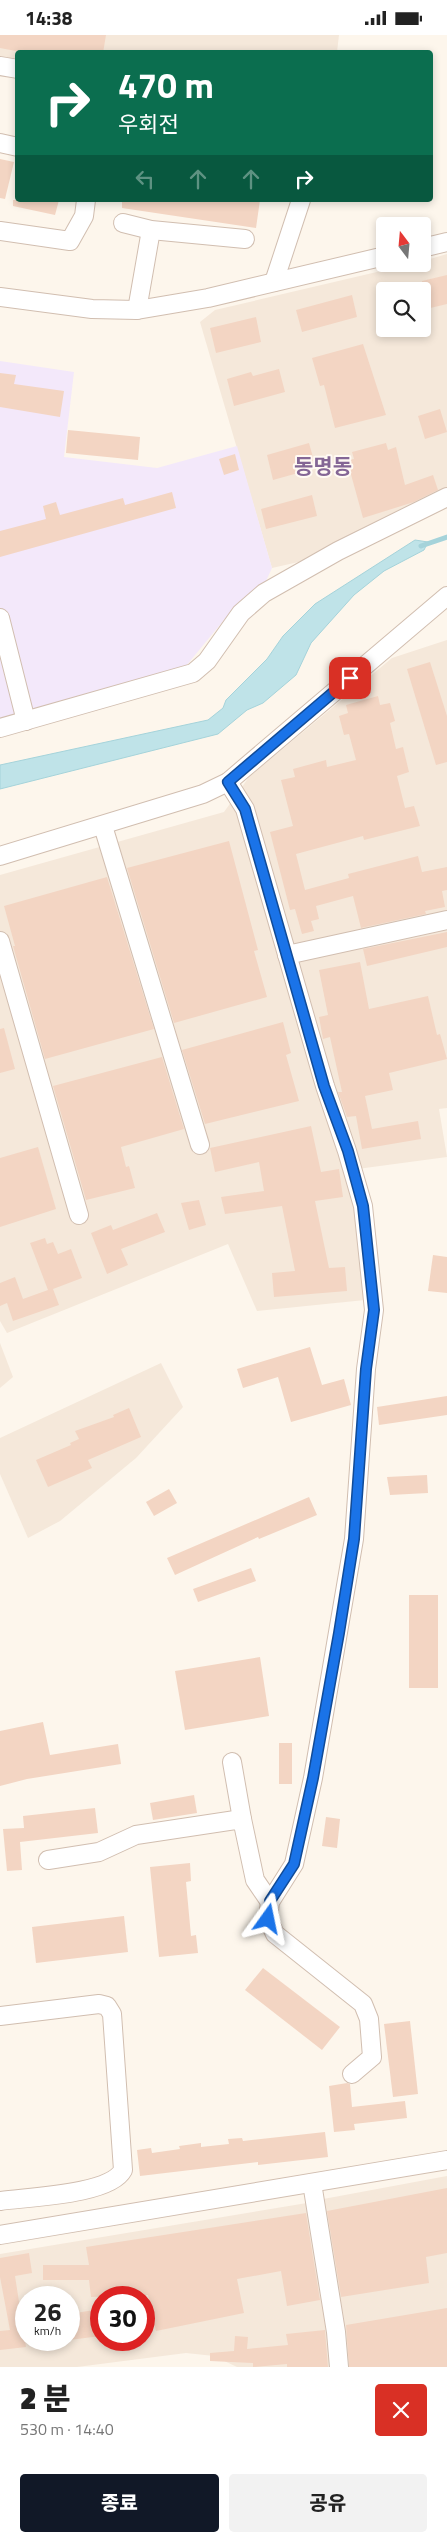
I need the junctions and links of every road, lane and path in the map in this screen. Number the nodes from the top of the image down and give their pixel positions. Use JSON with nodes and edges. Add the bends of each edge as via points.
{"nodes":[{"id":1,"x":0,"y":66,"type":"edge"},
{"id":2,"x":15,"y":68,"type":"edge"},
{"id":3,"x":0,"y":143,"type":"edge"},
{"id":4,"x":15,"y":146,"type":"edge"},
{"id":5,"x":86,"y":202,"type":"edge"},
{"id":6,"x":300,"y":202,"type":"edge"},
{"id":7,"x":123,"y":223,"type":"dead end"},
{"id":8,"x":151,"y":230,"type":"junction"},
{"id":9,"x":0,"y":231,"type":"edge"},
{"id":10,"x":245,"y":239,"type":"dead end"},
{"id":11,"x":447,"y":242,"type":"edge"},
{"id":12,"x":431,"y":245,"type":"edge"},
{"id":13,"x":376,"y":258,"type":"edge"},
{"id":14,"x":274,"y":282,"type":"junction"},
{"id":15,"x":0,"y":297,"type":"edge"},
{"id":16,"x":137,"y":310,"type":"junction"},
{"id":17,"x":447,"y":497,"type":"edge"},
{"id":18,"x":447,"y":596,"type":"edge"},
{"id":19,"x":0,"y":618,"type":"edge"},
{"id":20,"x":26,"y":721,"type":"junction"},
{"id":21,"x":0,"y":728,"type":"edge"},
{"id":22,"x":228,"y":782,"type":"junction"},
{"id":23,"x":104,"y":826,"type":"junction"},
{"id":24,"x":0,"y":856,"type":"edge"},
{"id":25,"x":447,"y":920,"type":"edge"},
{"id":26,"x":0,"y":941,"type":"edge"},
{"id":27,"x":287,"y":955,"type":"junction"},
{"id":28,"x":200,"y":1145,"type":"dead end"},
{"id":29,"x":79,"y":1215,"type":"dead end"},
{"id":30,"x":232,"y":1761,"type":"dead end"},
{"id":31,"x":242,"y":1819,"type":"junction"},
{"id":32,"x":48,"y":1860,"type":"dead end"},
{"id":33,"x":270,"y":1901,"type":"junction"},
{"id":34,"x":0,"y":2016,"type":"edge"},
{"id":35,"x":352,"y":2074,"type":"dead end"},
{"id":36,"x":447,"y":2160,"type":"edge"},
{"id":37,"x":312,"y":2183,"type":"junction"},
{"id":38,"x":0,"y":2201,"type":"edge"},
{"id":39,"x":0,"y":2235,"type":"edge"},
{"id":40,"x":339,"y":2367,"type":"edge"}],
"edges":[{"from":1,"to":2,"type":"street"},
{"from":3,"to":4,"type":"street"},
{"from":5,"to":9,"type":"street","via":[[84,216],[70,241]]},
{"from":6,"to":14,"type":"street"},
{"from":7,"to":8,"type":"street"},
{"from":8,"to":10,"type":"street"},
{"from":8,"to":16,"type":"street"},
{"from":11,"to":12,"type":"street"},
{"from":13,"to":14,"type":"street"},
{"from":14,"to":16,"type":"street"},
{"from":15,"to":16,"type":"street","via":[[92,309]]},
{"from":17,"to":20,"type":"street","via":[[338,551],[264,593],[241,613],[207,661],[193,673]]},
{"from":18,"to":22,"type":"street"},
{"from":19,"to":20,"type":"street"},
{"from":20,"to":21,"type":"street"},
{"from":22,"to":23,"type":"street","via":[[203,794]]},
{"from":22,"to":27,"type":"street","via":[[245,809]]},
{"from":23,"to":24,"type":"street"},
{"from":23,"to":28,"type":"street"},
{"from":25,"to":27,"type":"street"},
{"from":26,"to":29,"type":"street"},
{"from":27,"to":33,"type":"street","via":[[324,1086],[348,1151],[363,1206],[374,1310],[366,1369],[354,1539],[339,1633],[294,1864]]},
{"from":30,"to":31,"type":"street"},
{"from":31,"to":32,"type":"street","via":[[136,1835],[99,1852]]},
{"from":31,"to":33,"type":"street","via":[[255,1880]]},
{"from":33,"to":35,"type":"street","via":[[268,1919],[275,1934],[363,2004],[369,2019],[372,2057]]},
{"from":34,"to":38,"type":"street","via":[[99,2004],[107,2006],[112,2014],[123,2171],[120,2177],[98,2188]]},
{"from":36,"to":37,"type":"street"},
{"from":37,"to":39,"type":"street"},
{"from":37,"to":40,"type":"street","via":[[329,2281]]}]}
